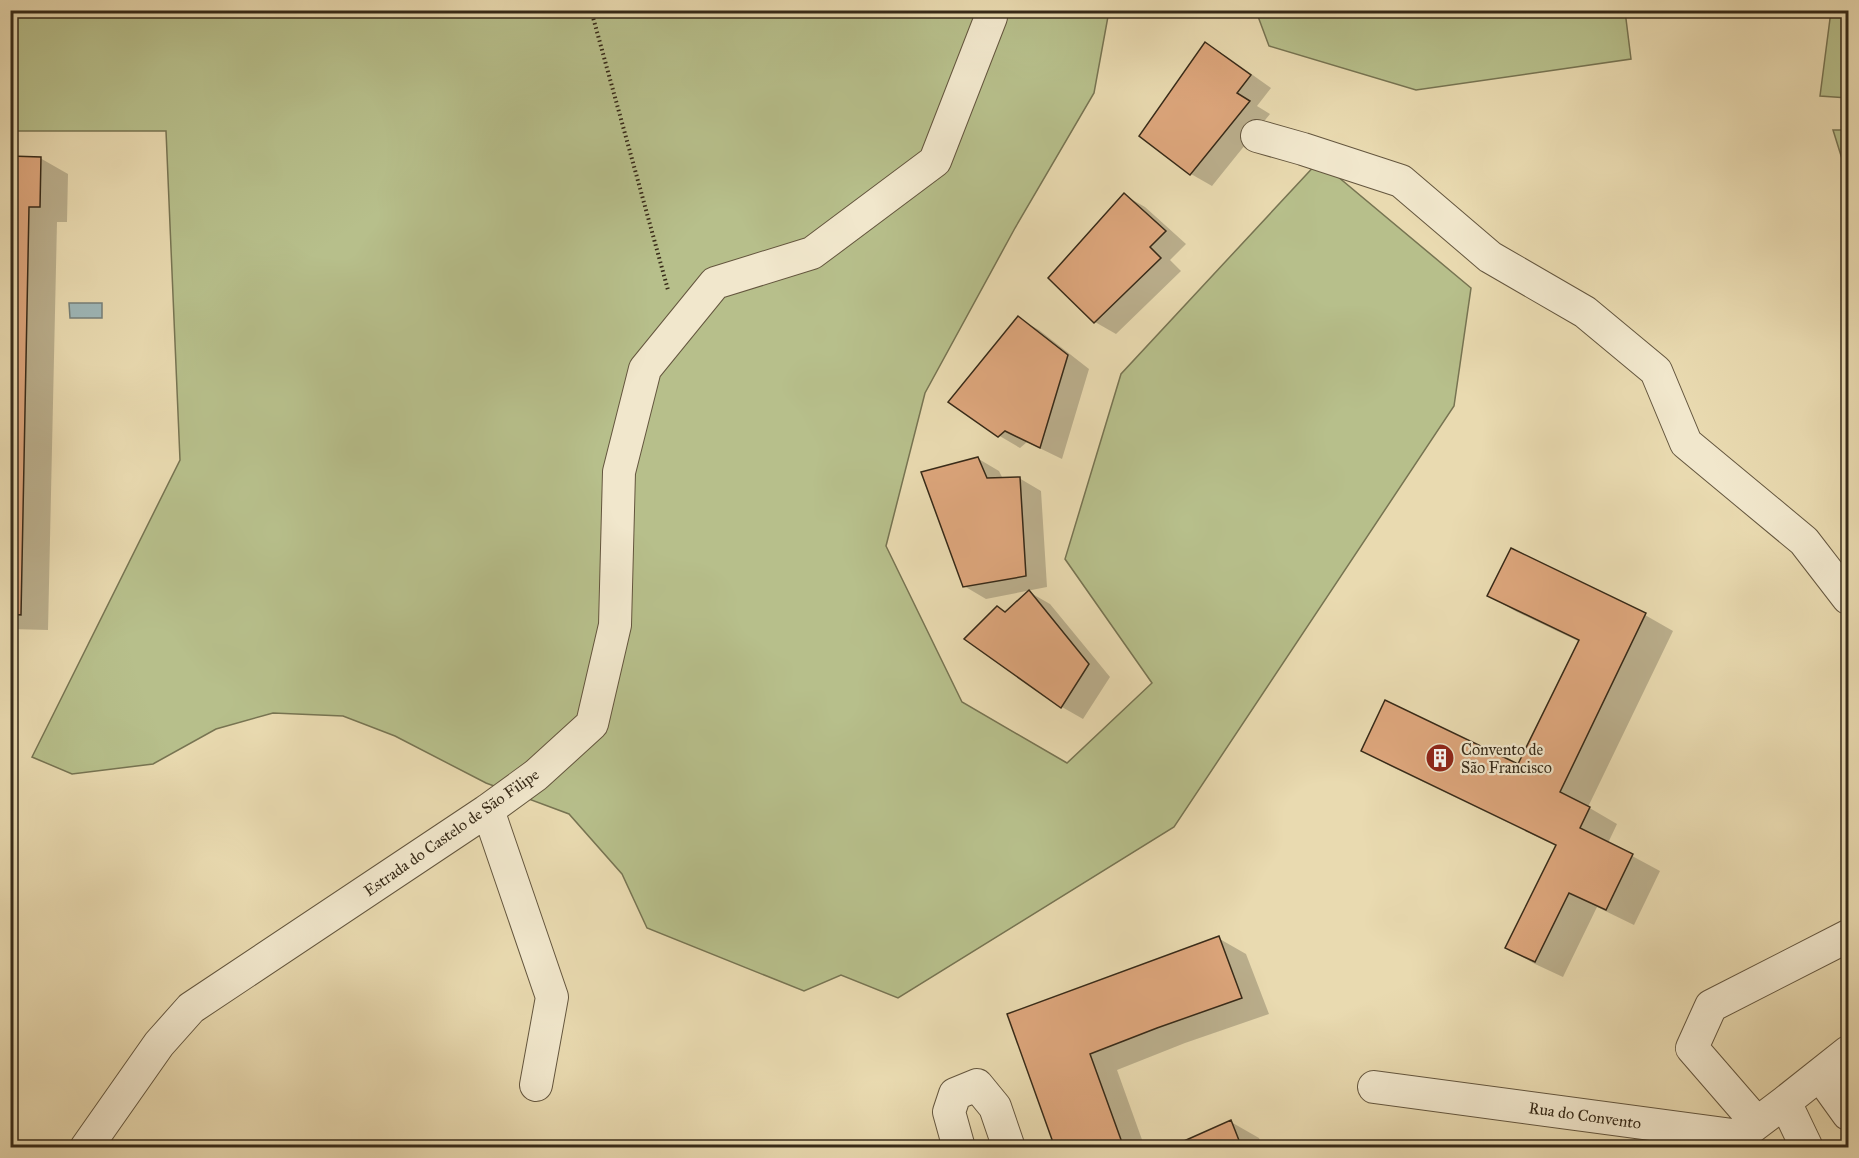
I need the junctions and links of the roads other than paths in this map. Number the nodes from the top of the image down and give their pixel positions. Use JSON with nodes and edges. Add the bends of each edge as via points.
{"nodes":[{"id":1,"x":991,"y":10,"type":"edge"},
{"id":2,"x":1257,"y":136,"type":"dead end"},
{"id":3,"x":1848,"y":598,"type":"edge"},
{"id":4,"x":488,"y":810,"type":"junction"},
{"id":5,"x":1848,"y":936,"type":"edge"},
{"id":6,"x":1848,"y":1052,"type":"edge"},
{"id":7,"x":1820,"y":1075,"type":"junction"},
{"id":8,"x":536,"y":1085,"type":"dead end"},
{"id":9,"x":1374,"y":1087,"type":"dead end"},
{"id":10,"x":1785,"y":1102,"type":"junction"},
{"id":11,"x":1848,"y":1114,"type":"edge"},
{"id":12,"x":1757,"y":1123,"type":"junction"},
{"id":13,"x":86,"y":1148,"type":"edge"},
{"id":14,"x":959,"y":1148,"type":"edge"},
{"id":15,"x":1009,"y":1148,"type":"edge"},
{"id":16,"x":1807,"y":1148,"type":"edge"}],
"edges":[{"from":1,"to":4,"type":"street","name":"Estrada do Castelo de São Filipe","via":[[935,161],[812,253],[715,283],[645,369],[619,472],[615,625],[592,724],[536,775]]},
{"from":2,"to":3,"type":"street","via":[[1401,181],[1490,257],[1585,312],[1656,370],[1686,443],[1804,541]]},
{"from":4,"to":8,"type":"street","via":[[552,997]]},
{"from":4,"to":13,"type":"street","name":"Estrada do Castelo de São Filipe","via":[[191,1008],[159,1044]]},
{"from":5,"to":12,"type":"street","via":[[1711,1006],[1692,1048]]},
{"from":6,"to":7,"type":"street","name":"Rua do Convento"},
{"from":7,"to":10,"type":"street","name":"Rua do Convento"},
{"from":7,"to":11,"type":"street"},
{"from":9,"to":12,"type":"street","name":"Rua do Convento","via":[[1740,1136]]},
{"from":10,"to":12,"type":"street","name":"Rua do Convento"},
{"from":10,"to":16,"type":"street"},
{"from":14,"to":15,"type":"street","via":[[949,1112],[955,1094],[977,1085],[995,1107]]}]}
